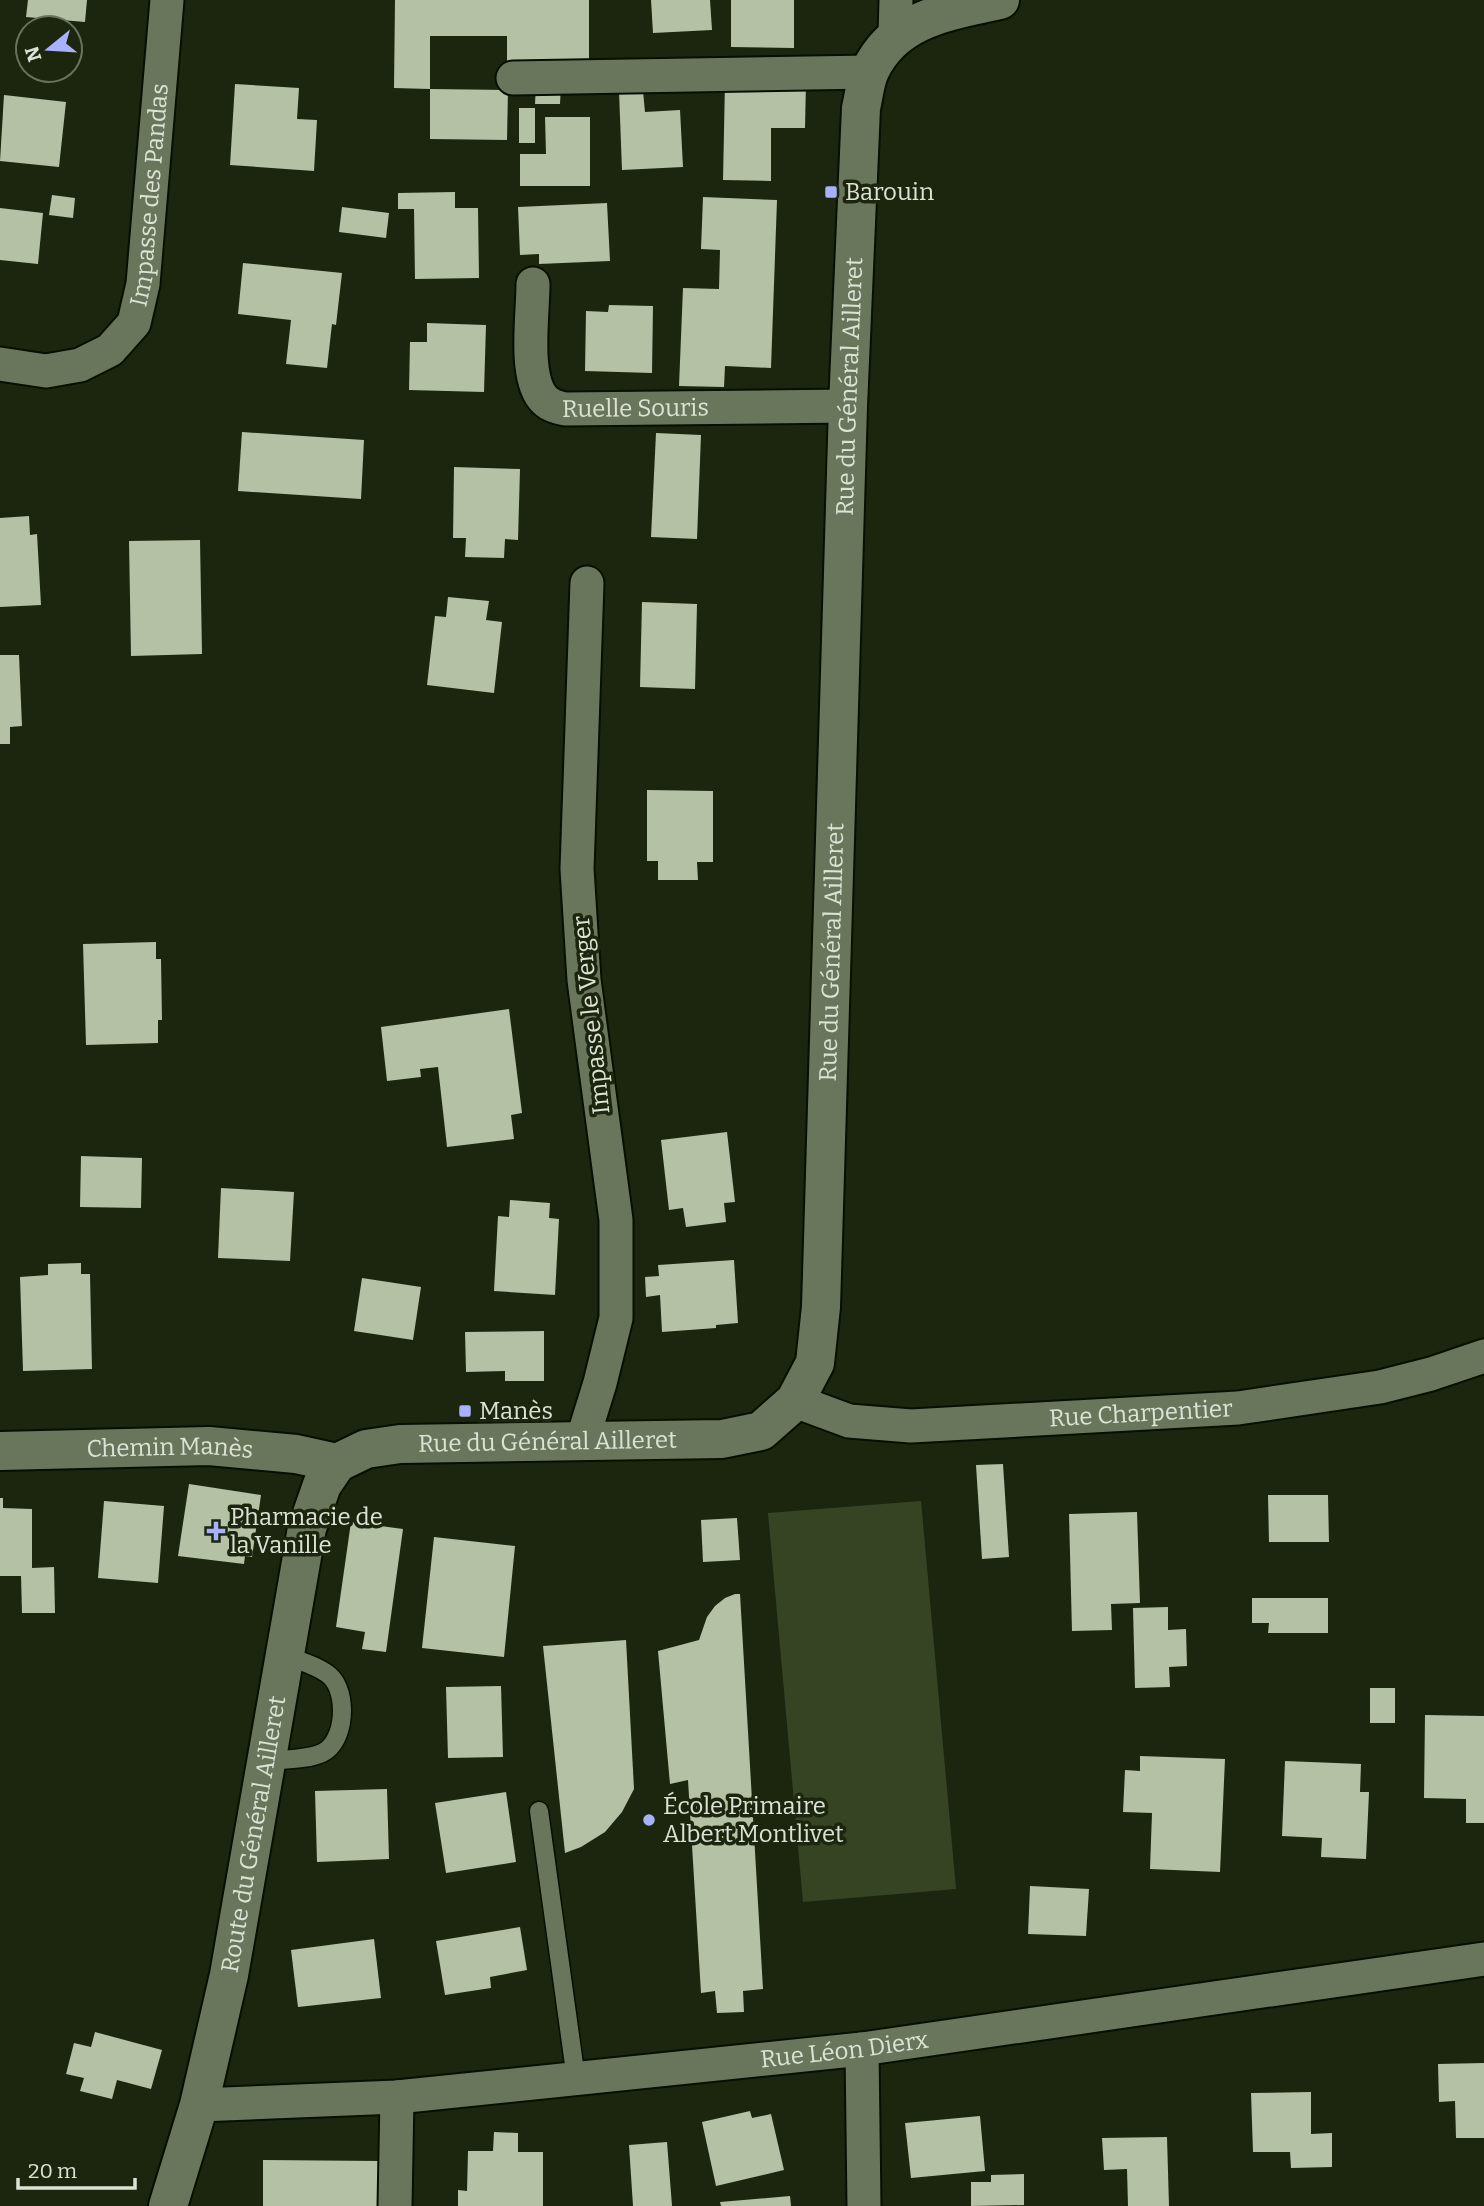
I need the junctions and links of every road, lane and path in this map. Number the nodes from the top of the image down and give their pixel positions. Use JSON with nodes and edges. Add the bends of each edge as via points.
{"nodes":[{"id":1,"x":167,"y":0,"type":"edge"},
{"id":2,"x":1000,"y":0,"type":"edge"},
{"id":3,"x":896,"y":18,"type":"edge"},
{"id":4,"x":870,"y":72,"type":"junction"},
{"id":5,"x":513,"y":78,"type":"dead end"},
{"id":6,"x":533,"y":284,"type":"dead end"},
{"id":7,"x":0,"y":364,"type":"edge"},
{"id":8,"x":848,"y":406,"type":"junction"},
{"id":9,"x":587,"y":583,"type":"dead end"},
{"id":10,"x":1484,"y":1356,"type":"edge"},
{"id":11,"x":795,"y":1401,"type":"junction"},
{"id":12,"x":582,"y":1441,"type":"junction"},
{"id":13,"x":0,"y":1451,"type":"edge"},
{"id":14,"x":337,"y":1463,"type":"junction"},
{"id":15,"x":285,"y":1655,"type":"junction"},
{"id":16,"x":268,"y":1761,"type":"junction"},
{"id":17,"x":539,"y":1811,"type":"dead end"},
{"id":18,"x":1484,"y":1959,"type":"edge"},
{"id":19,"x":862,"y":2049,"type":"junction"},
{"id":20,"x":576,"y":2079,"type":"junction"},
{"id":21,"x":397,"y":2097,"type":"junction"},
{"id":22,"x":199,"y":2105,"type":"junction"},
{"id":23,"x":168,"y":2206,"type":"edge"},
{"id":24,"x":395,"y":2206,"type":"edge"},
{"id":25,"x":864,"y":2206,"type":"edge"}],
"edges":[{"from":1,"to":7,"type":"street","name":"Impasse des Pandas","via":[[143,284],[134,323],[110,350],[80,365],[46,371]]},
{"from":2,"to":3,"type":"main road","via":[[920,21]]},
{"from":3,"to":4,"type":"main road","name":"Rue du Général Ailleret"},
{"from":4,"to":5,"type":"street"},
{"from":4,"to":8,"type":"main road","name":"Rue du Général Ailleret","via":[[861,108]]},
{"from":6,"to":8,"type":"street","name":"Ruelle Souris","via":[[532,366],[542,398],[553,407]]},
{"from":8,"to":11,"type":"main road","name":"Rue du Général Ailleret","via":[[821,1307],[815,1363]]},
{"from":9,"to":12,"type":"street","name":"Impasse le Verger","via":[[577,869],[584,981],[616,1220],[616,1318]]},
{"from":10,"to":11,"type":"street","name":"Rue Charpentier","via":[[1380,1387],[1238,1408],[911,1426],[849,1421]]},
{"from":11,"to":12,"type":"main road","name":"Rue du Général Ailleret","via":[[761,1430],[722,1439]]},
{"from":12,"to":14,"type":"main road","name":"Rue du Général Ailleret","via":[[400,1444],[366,1449]]},
{"from":13,"to":14,"type":"main road","name":"Chemin Manès","via":[[209,1446],[296,1454]]},
{"from":14,"to":15,"type":"main road","name":"Route du Général Ailleret","via":[[322,1485],[307,1528]]},
{"from":15,"to":16,"type":"main road","name":"Route du Général Ailleret"},
{"from":15,"to":16,"type":"lane","via":[[327,1673],[338,1685],[342,1700],[339,1735],[332,1747],[320,1754]]},
{"from":16,"to":22,"type":"main road","name":"Route du Général Ailleret","via":[[229,1975]]},
{"from":17,"to":20,"type":"lane"},
{"from":18,"to":19,"type":"street","name":"Rue Léon Dierx"},
{"from":19,"to":20,"type":"street","name":"Rue Léon Dierx"},
{"from":19,"to":25,"type":"street"},
{"from":20,"to":21,"type":"street","name":"Rue Léon Dierx"},
{"from":21,"to":22,"type":"street","name":"Rue Léon Dierx"},
{"from":21,"to":24,"type":"street"},
{"from":22,"to":23,"type":"main road","name":"Route du Général Ailleret"}]}
